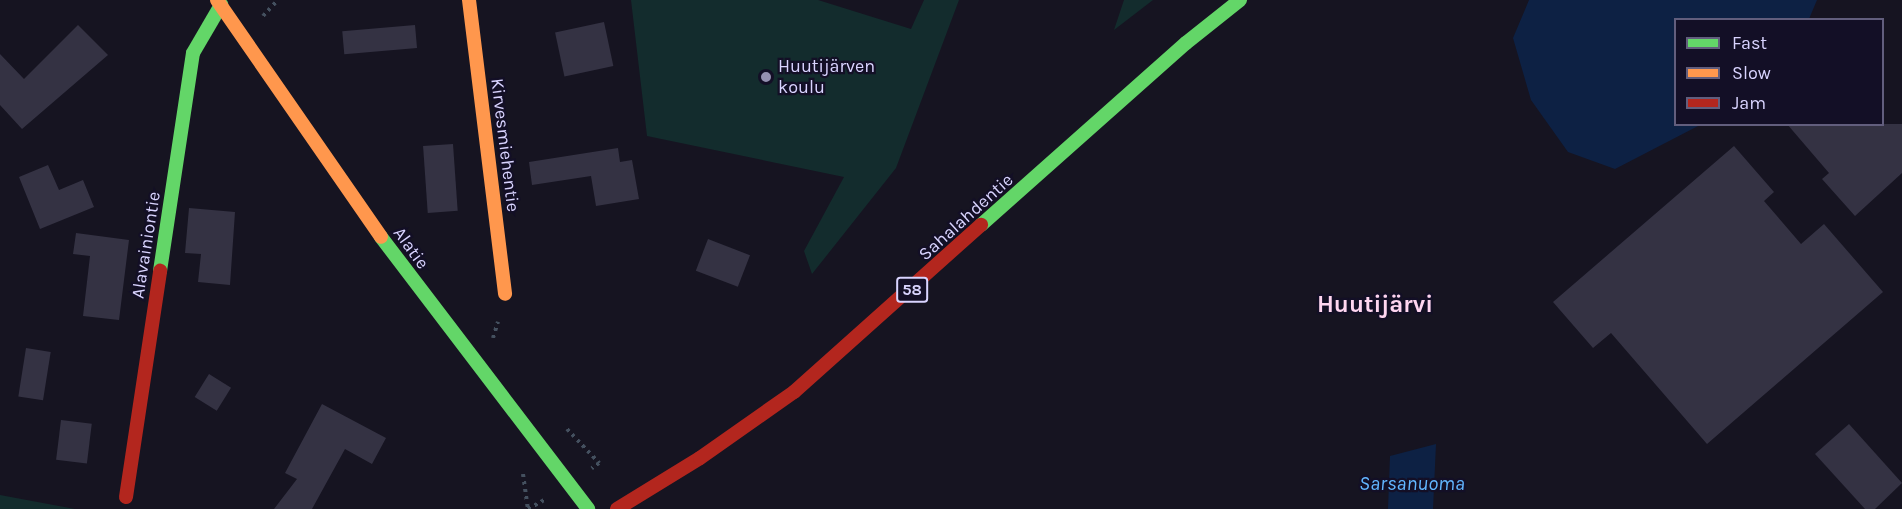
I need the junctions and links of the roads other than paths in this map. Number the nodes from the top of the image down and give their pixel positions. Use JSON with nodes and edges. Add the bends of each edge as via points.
{"nodes":[{"id":1,"x":469,"y":0,"type":"edge"},
{"id":2,"x":1240,"y":0,"type":"edge"},
{"id":3,"x":219,"y":3,"type":"edge"},
{"id":4,"x":506,"y":294,"type":"dead end"},
{"id":5,"x":126,"y":497,"type":"dead end"},
{"id":6,"x":588,"y":509,"type":"edge"},
{"id":7,"x":617,"y":509,"type":"edge"}],
"edges":[{"from":1,"to":4,"type":"street","name":"Kirvesmiehentie"},
{"from":2,"to":7,"type":"street","name":"Sahalahdentie","number":"58","via":[[1185,43],[794,392],[700,459]]},
{"from":3,"to":5,"type":"street","name":"Alavainiontie","via":[[193,53]]},
{"from":3,"to":6,"type":"street","name":"Alatie","via":[[391,252]]}]}
